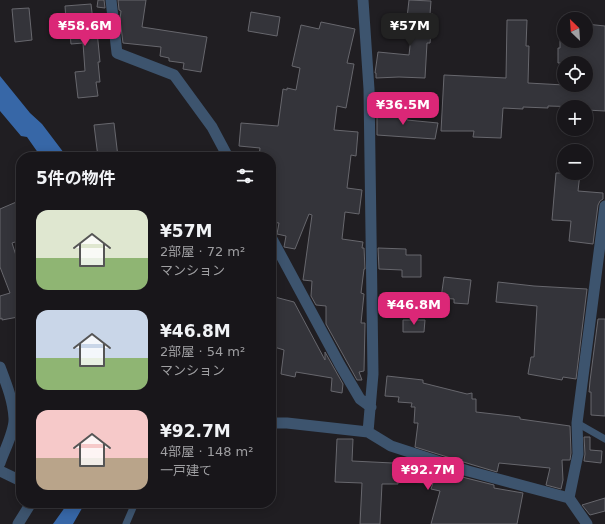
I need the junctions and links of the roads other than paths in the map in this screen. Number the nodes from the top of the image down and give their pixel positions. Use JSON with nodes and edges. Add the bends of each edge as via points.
{"nodes":[{"id":1,"x":112,"y":0,"type":"edge"},
{"id":2,"x":363,"y":0,"type":"edge"},
{"id":3,"x":225,"y":152,"type":"edge"},
{"id":4,"x":605,"y":206,"type":"edge"},
{"id":5,"x":276,"y":247,"type":"edge"},
{"id":6,"x":0,"y":367,"type":"edge"},
{"id":7,"x":371,"y":407,"type":"junction"},
{"id":8,"x":276,"y":423,"type":"edge"},
{"id":9,"x":577,"y":423,"type":"junction"},
{"id":10,"x":368,"y":432,"type":"junction"},
{"id":11,"x":605,"y":439,"type":"edge"},
{"id":12,"x":0,"y":463,"type":"edge"},
{"id":13,"x":0,"y":471,"type":"edge"},
{"id":14,"x":16,"y":479,"type":"edge"},
{"id":15,"x":570,"y":498,"type":"junction"},
{"id":16,"x":28,"y":508,"type":"edge"},
{"id":17,"x":133,"y":508,"type":"edge"},
{"id":18,"x":18,"y":524,"type":"edge"},
{"id":19,"x":126,"y":524,"type":"edge"},
{"id":20,"x":587,"y":524,"type":"edge"}],
"edges":[{"from":1,"to":3,"type":"street","via":[[117,53],[174,75],[212,127]]},
{"from":2,"to":7,"type":"street","via":[[369,105],[373,374]]},
{"from":4,"to":9,"type":"street"},
{"from":5,"to":7,"type":"street","via":[[360,399]]},
{"from":6,"to":12,"type":"street","via":[[10,395],[14,419],[13,429]]},
{"from":7,"to":10,"type":"street"},
{"from":8,"to":10,"type":"street"},
{"from":9,"to":11,"type":"lane"},
{"from":9,"to":15,"type":"street","via":[[578,454]]},
{"from":10,"to":15,"type":"street","via":[[391,446],[468,471]]},
{"from":13,"to":14,"type":"street"},
{"from":15,"to":20,"type":"street"},
{"from":16,"to":18,"type":"street"},
{"from":17,"to":19,"type":"lane"}]}
